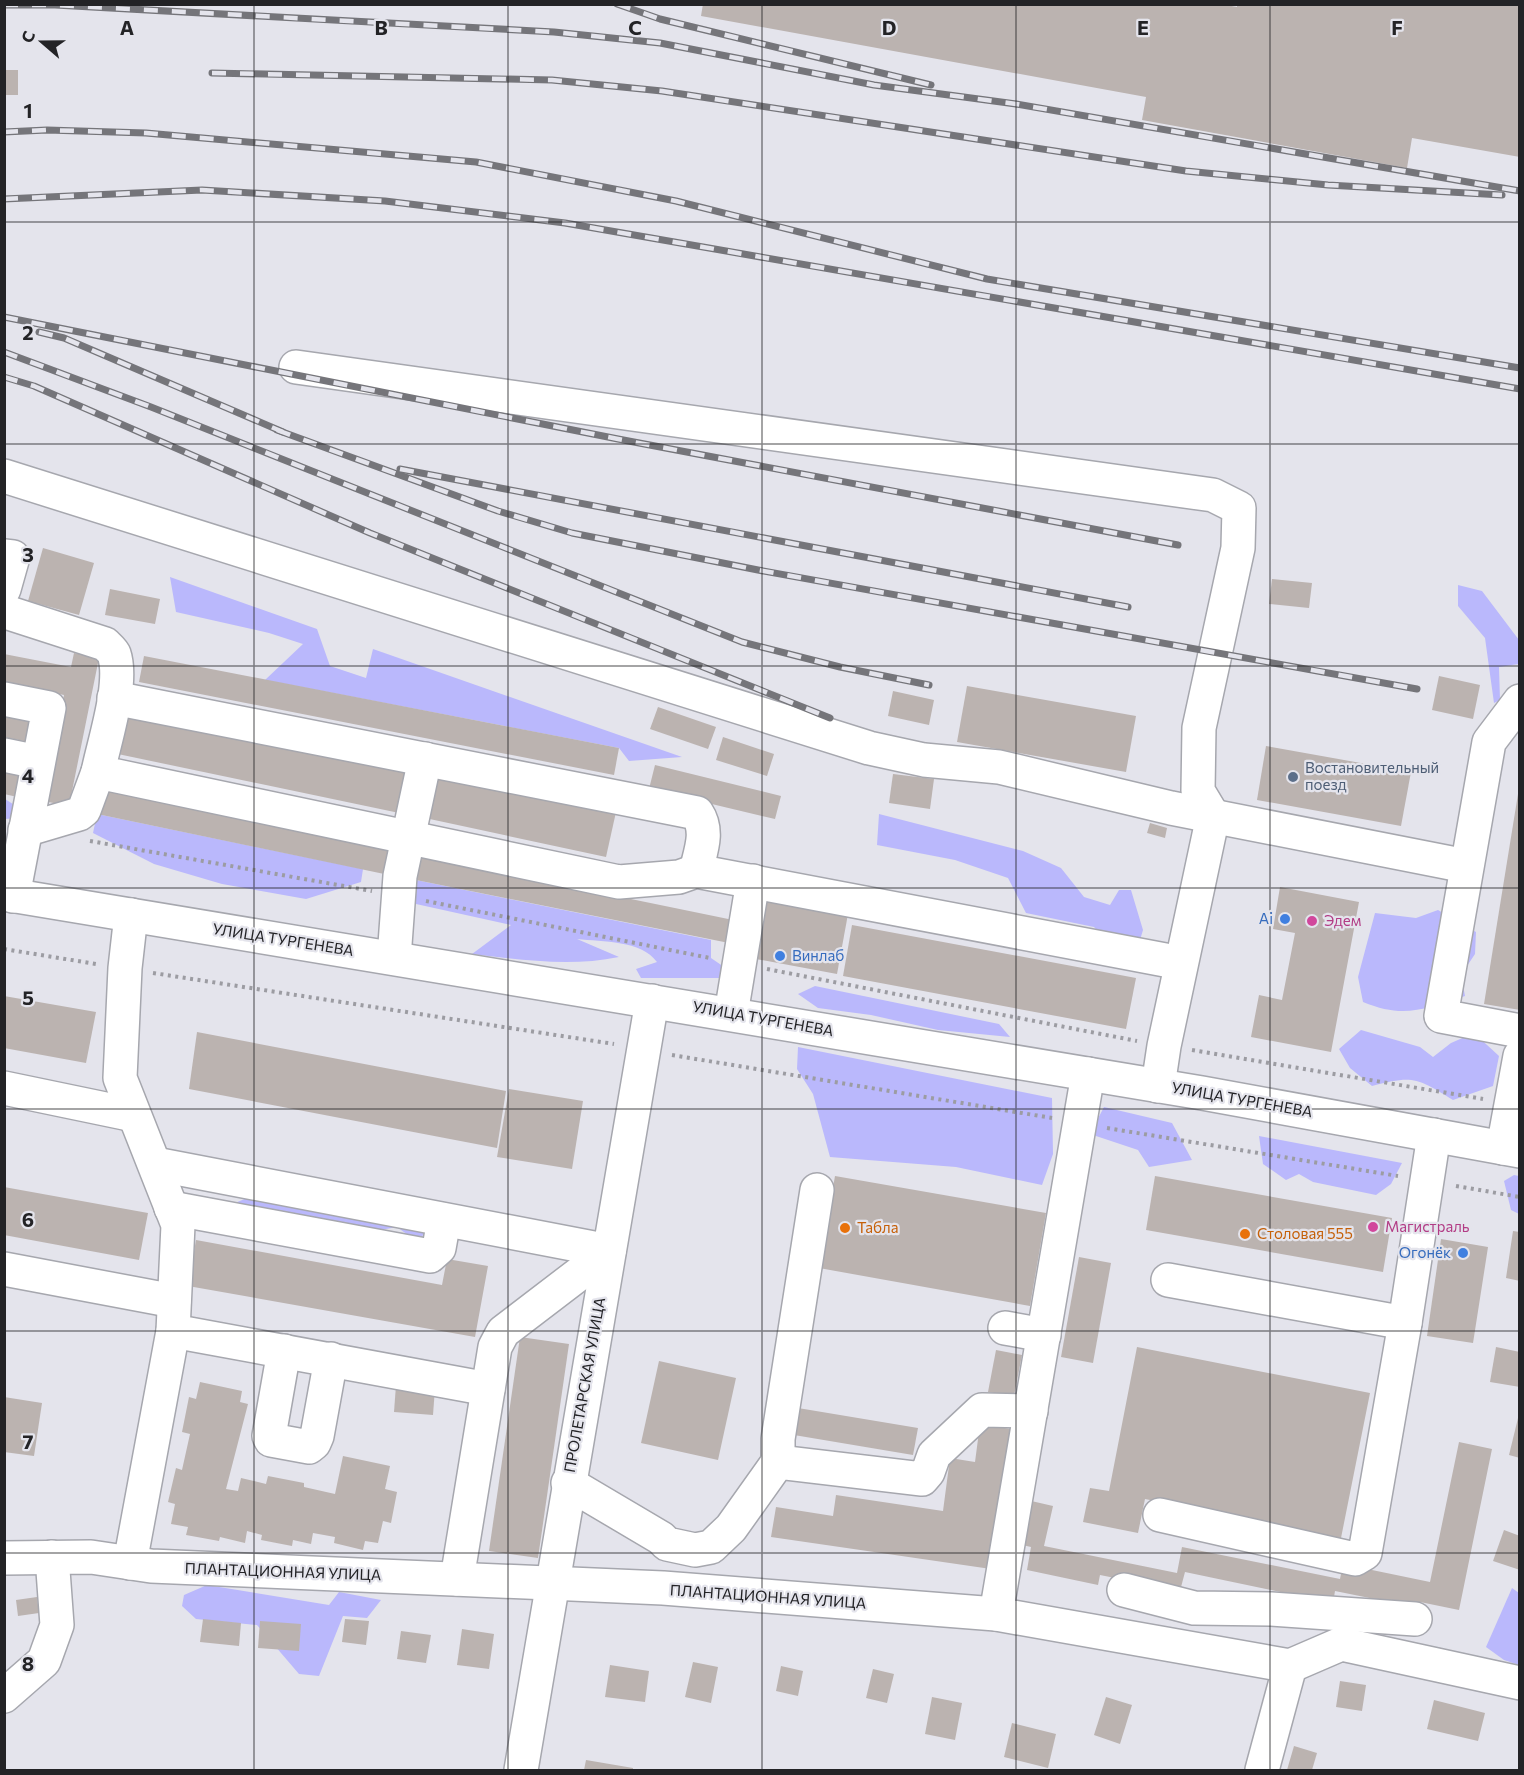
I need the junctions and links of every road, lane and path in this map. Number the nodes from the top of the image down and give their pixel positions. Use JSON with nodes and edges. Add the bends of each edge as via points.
{"nodes":[{"id":1,"x":296,"y":367,"type":"dead end"},
{"id":2,"x":4,"y":476,"type":"edge"},
{"id":3,"x":4,"y":556,"type":"edge"},
{"id":4,"x":4,"y":589,"type":"edge"},
{"id":5,"x":4,"y":608,"type":"edge"},
{"id":6,"x":114,"y":698,"type":"junction"},
{"id":7,"x":4,"y":699,"type":"edge"},
{"id":8,"x":1520,"y":701,"type":"edge"},
{"id":9,"x":4,"y":755,"type":"edge"},
{"id":10,"x":425,"y":759,"type":"junction"},
{"id":11,"x":38,"y":762,"type":"junction"},
{"id":12,"x":98,"y":772,"type":"junction"},
{"id":13,"x":1212,"y":816,"type":"junction"},
{"id":14,"x":25,"y":830,"type":"junction"},
{"id":15,"x":408,"y":838,"type":"junction"},
{"id":16,"x":1466,"y":866,"type":"junction"},
{"id":17,"x":696,"y":871,"type":"junction"},
{"id":18,"x":753,"y":881,"type":"junction"},
{"id":19,"x":9,"y":895,"type":"edge"},
{"id":20,"x":132,"y":915,"type":"junction"},
{"id":21,"x":4,"y":950,"type":"edge"},
{"id":22,"x":394,"y":958,"type":"junction"},
{"id":23,"x":1181,"y":963,"type":"junction"},
{"id":24,"x":125,"y":968,"type":"junction"},
{"id":25,"x":652,"y":1001,"type":"junction"},
{"id":26,"x":731,"y":1014,"type":"junction"},
{"id":27,"x":1520,"y":1031,"type":"edge"},
{"id":28,"x":643,"y":1050,"type":"junction"},
{"id":29,"x":1520,"y":1056,"type":"edge"},
{"id":30,"x":1088,"y":1074,"type":"junction"},
{"id":31,"x":1158,"y":1086,"type":"junction"},
{"id":32,"x":4,"y":1088,"type":"edge"},
{"id":33,"x":134,"y":1115,"type":"junction"},
{"id":34,"x":1081,"y":1123,"type":"junction"},
{"id":35,"x":1434,"y":1135,"type":"junction"},
{"id":36,"x":1511,"y":1149,"type":"edge"},
{"id":37,"x":155,"y":1164,"type":"junction"},
{"id":38,"x":1426,"y":1181,"type":"junction"},
{"id":39,"x":817,"y":1190,"type":"dead end"},
{"id":40,"x":1520,"y":1197,"type":"edge"},
{"id":41,"x":171,"y":1208,"type":"junction"},
{"id":42,"x":444,"y":1220,"type":"junction"},
{"id":43,"x":609,"y":1251,"type":"junction"},
{"id":44,"x":4,"y":1269,"type":"edge"},
{"id":45,"x":1168,"y":1280,"type":"dead end"},
{"id":46,"x":174,"y":1316,"type":"junction"},
{"id":47,"x":1405,"y":1323,"type":"junction"},
{"id":48,"x":1005,"y":1328,"type":"dead end"},
{"id":49,"x":1044,"y":1335,"type":"junction"},
{"id":50,"x":284,"y":1351,"type":"junction"},
{"id":51,"x":331,"y":1359,"type":"junction"},
{"id":52,"x":488,"y":1389,"type":"junction"},
{"id":53,"x":1031,"y":1411,"type":"junction"},
{"id":54,"x":778,"y":1462,"type":"junction"},
{"id":55,"x":568,"y":1483,"type":"junction"},
{"id":56,"x":1160,"y":1515,"type":"dead end"},
{"id":57,"x":667,"y":1544,"type":"junction"},
{"id":58,"x":43,"y":1549,"type":"junction"},
{"id":59,"x":4,"y":1558,"type":"edge"},
{"id":60,"x":130,"y":1563,"type":"junction"},
{"id":61,"x":457,"y":1579,"type":"junction"},
{"id":62,"x":551,"y":1583,"type":"junction"},
{"id":63,"x":663,"y":1588,"type":"junction"},
{"id":64,"x":1124,"y":1590,"type":"dead end"},
{"id":65,"x":1212,"y":1608,"type":"junction"},
{"id":66,"x":996,"y":1614,"type":"junction"},
{"id":67,"x":1415,"y":1619,"type":"dead end"},
{"id":68,"x":1212,"y":1653,"type":"junction"},
{"id":69,"x":1290,"y":1666,"type":"junction"},
{"id":70,"x":1520,"y":1683,"type":"edge"},
{"id":71,"x":4,"y":1696,"type":"edge"},
{"id":72,"x":521,"y":1770,"type":"edge"},
{"id":73,"x":1262,"y":1770,"type":"edge"}],
"edges":[{"from":1,"to":13,"type":"street","via":[[1213,495],[1239,508],[1238,548],[1199,728],[1198,790]]},
{"from":2,"to":13,"type":"street","via":[[868,748],[924,760],[999,767]]},
{"from":3,"to":4,"type":"street","via":[[13,557]]},
{"from":5,"to":6,"type":"street","via":[[9,613],[105,644],[114,653]]},
{"from":6,"to":10,"type":"street"},
{"from":6,"to":12,"type":"street"},
{"from":7,"to":11,"type":"street","via":[[49,708]]},
{"from":8,"to":16,"type":"street","via":[[1489,742]]},
{"from":9,"to":11,"type":"street"},
{"from":10,"to":15,"type":"street"},
{"from":10,"to":17,"type":"street","via":[[697,813],[704,823],[704,838]]},
{"from":11,"to":14,"type":"street"},
{"from":12,"to":14,"type":"street","via":[[79,814]]},
{"from":12,"to":15,"type":"street"},
{"from":13,"to":16,"type":"street"},
{"from":13,"to":23,"type":"street"},
{"from":14,"to":19,"type":"street"},
{"from":15,"to":17,"type":"street","via":[[619,882],[679,877]]},
{"from":15,"to":22,"type":"street","via":[[400,876]]},
{"from":16,"to":27,"type":"street","via":[[1442,1016]]},
{"from":17,"to":18,"type":"street"},
{"from":18,"to":23,"type":"street"},
{"from":18,"to":26,"type":"street"},
{"from":19,"to":20,"type":"street","name":"УЛИЦА ТУРГЕНЕВА"},
{"from":20,"to":22,"type":"street","name":"УЛИЦА ТУРГЕНЕВА"},
{"from":20,"to":24,"type":"street"},
{"from":21,"to":24,"type":"path"},
{"from":22,"to":25,"type":"street","name":"УЛИЦА ТУРГЕНЕВА"},
{"from":23,"to":31,"type":"street"},
{"from":24,"to":28,"type":"path"},
{"from":24,"to":33,"type":"street","via":[[120,1078]]},
{"from":25,"to":26,"type":"street","name":"УЛИЦА ТУРГЕНЕВА"},
{"from":25,"to":28,"type":"street","name":"ПРОЛЕТАРСКАЯ УЛИЦА"},
{"from":26,"to":30,"type":"street","name":"УЛИЦА ТУРГЕНЕВА"},
{"from":28,"to":34,"type":"path"},
{"from":28,"to":43,"type":"street","name":"ПРОЛЕТАРСКАЯ УЛИЦА"},
{"from":29,"to":36,"type":"street"},
{"from":30,"to":31,"type":"street","name":"УЛИЦА ТУРГЕНЕВА"},
{"from":30,"to":34,"type":"street"},
{"from":31,"to":35,"type":"street","name":"УЛИЦА ТУРГЕНЕВА"},
{"from":32,"to":33,"type":"street"},
{"from":33,"to":37,"type":"street"},
{"from":34,"to":38,"type":"path"},
{"from":34,"to":49,"type":"street"},
{"from":35,"to":36,"type":"street","name":"УЛИЦА ТУРГЕНЕВА"},
{"from":35,"to":38,"type":"street"},
{"from":37,"to":41,"type":"street"},
{"from":37,"to":42,"type":"street"},
{"from":38,"to":40,"type":"path"},
{"from":38,"to":47,"type":"street"},
{"from":39,"to":54,"type":"street","via":[[778,1439]]},
{"from":41,"to":42,"type":"street","via":[[430,1256],[439,1248]]},
{"from":41,"to":46,"type":"street","via":[[178,1225]]},
{"from":42,"to":43,"type":"street"},
{"from":43,"to":52,"type":"street","via":[[503,1332],[495,1347]]},
{"from":43,"to":55,"type":"street","name":"ПРОЛЕТАРСКАЯ УЛИЦА"},
{"from":44,"to":46,"type":"street"},
{"from":45,"to":47,"type":"street"},
{"from":46,"to":50,"type":"street"},
{"from":46,"to":60,"type":"street"},
{"from":47,"to":56,"type":"street","via":[[1365,1553],[1355,1558]]},
{"from":48,"to":49,"type":"street"},
{"from":49,"to":53,"type":"street"},
{"from":50,"to":51,"type":"street"},
{"from":50,"to":51,"type":"street","via":[[269,1436],[271,1440],[309,1447],[317,1436]]},
{"from":51,"to":52,"type":"street"},
{"from":52,"to":61,"type":"street"},
{"from":53,"to":54,"type":"street","via":[[982,1410],[934,1455],[921,1479]]},
{"from":53,"to":66,"type":"street"},
{"from":54,"to":57,"type":"street","via":[[731,1528],[711,1547],[695,1550]]},
{"from":55,"to":57,"type":"street"},
{"from":55,"to":62,"type":"street","name":"ПРОЛЕТАРСКАЯ УЛИЦА"},
{"from":57,"to":63,"type":"street"},
{"from":58,"to":59,"type":"street","name":"ПЛАНТАЦИОННАЯ УЛИЦА"},
{"from":58,"to":60,"type":"street","name":"ПЛАНТАЦИОННАЯ УЛИЦА"},
{"from":58,"to":71,"type":"street","via":[[57,1624],[44,1661]]},
{"from":60,"to":61,"type":"street","name":"ПЛАНТАЦИОННАЯ УЛИЦА"},
{"from":61,"to":62,"type":"street","name":"ПЛАНТАЦИОННАЯ УЛИЦА"},
{"from":62,"to":63,"type":"street","name":"ПЛАНТАЦИОННАЯ УЛИЦА"},
{"from":62,"to":72,"type":"street","name":"ПРОЛЕТАРСКАЯ УЛИЦА"},
{"from":63,"to":66,"type":"street","name":"ПЛАНТАЦИОННАЯ УЛИЦА"},
{"from":64,"to":65,"type":"street","via":[[1194,1608]]},
{"from":65,"to":67,"type":"street"},
{"from":65,"to":68,"type":"street"},
{"from":66,"to":68,"type":"street","name":"ПЛАНТАЦИОННАЯ УЛИЦА"},
{"from":68,"to":69,"type":"street","name":"ПЛАНТАЦИОННАЯ УЛИЦА"},
{"from":69,"to":70,"type":"street","via":[[1341,1644]]},
{"from":69,"to":73,"type":"street"}]}
